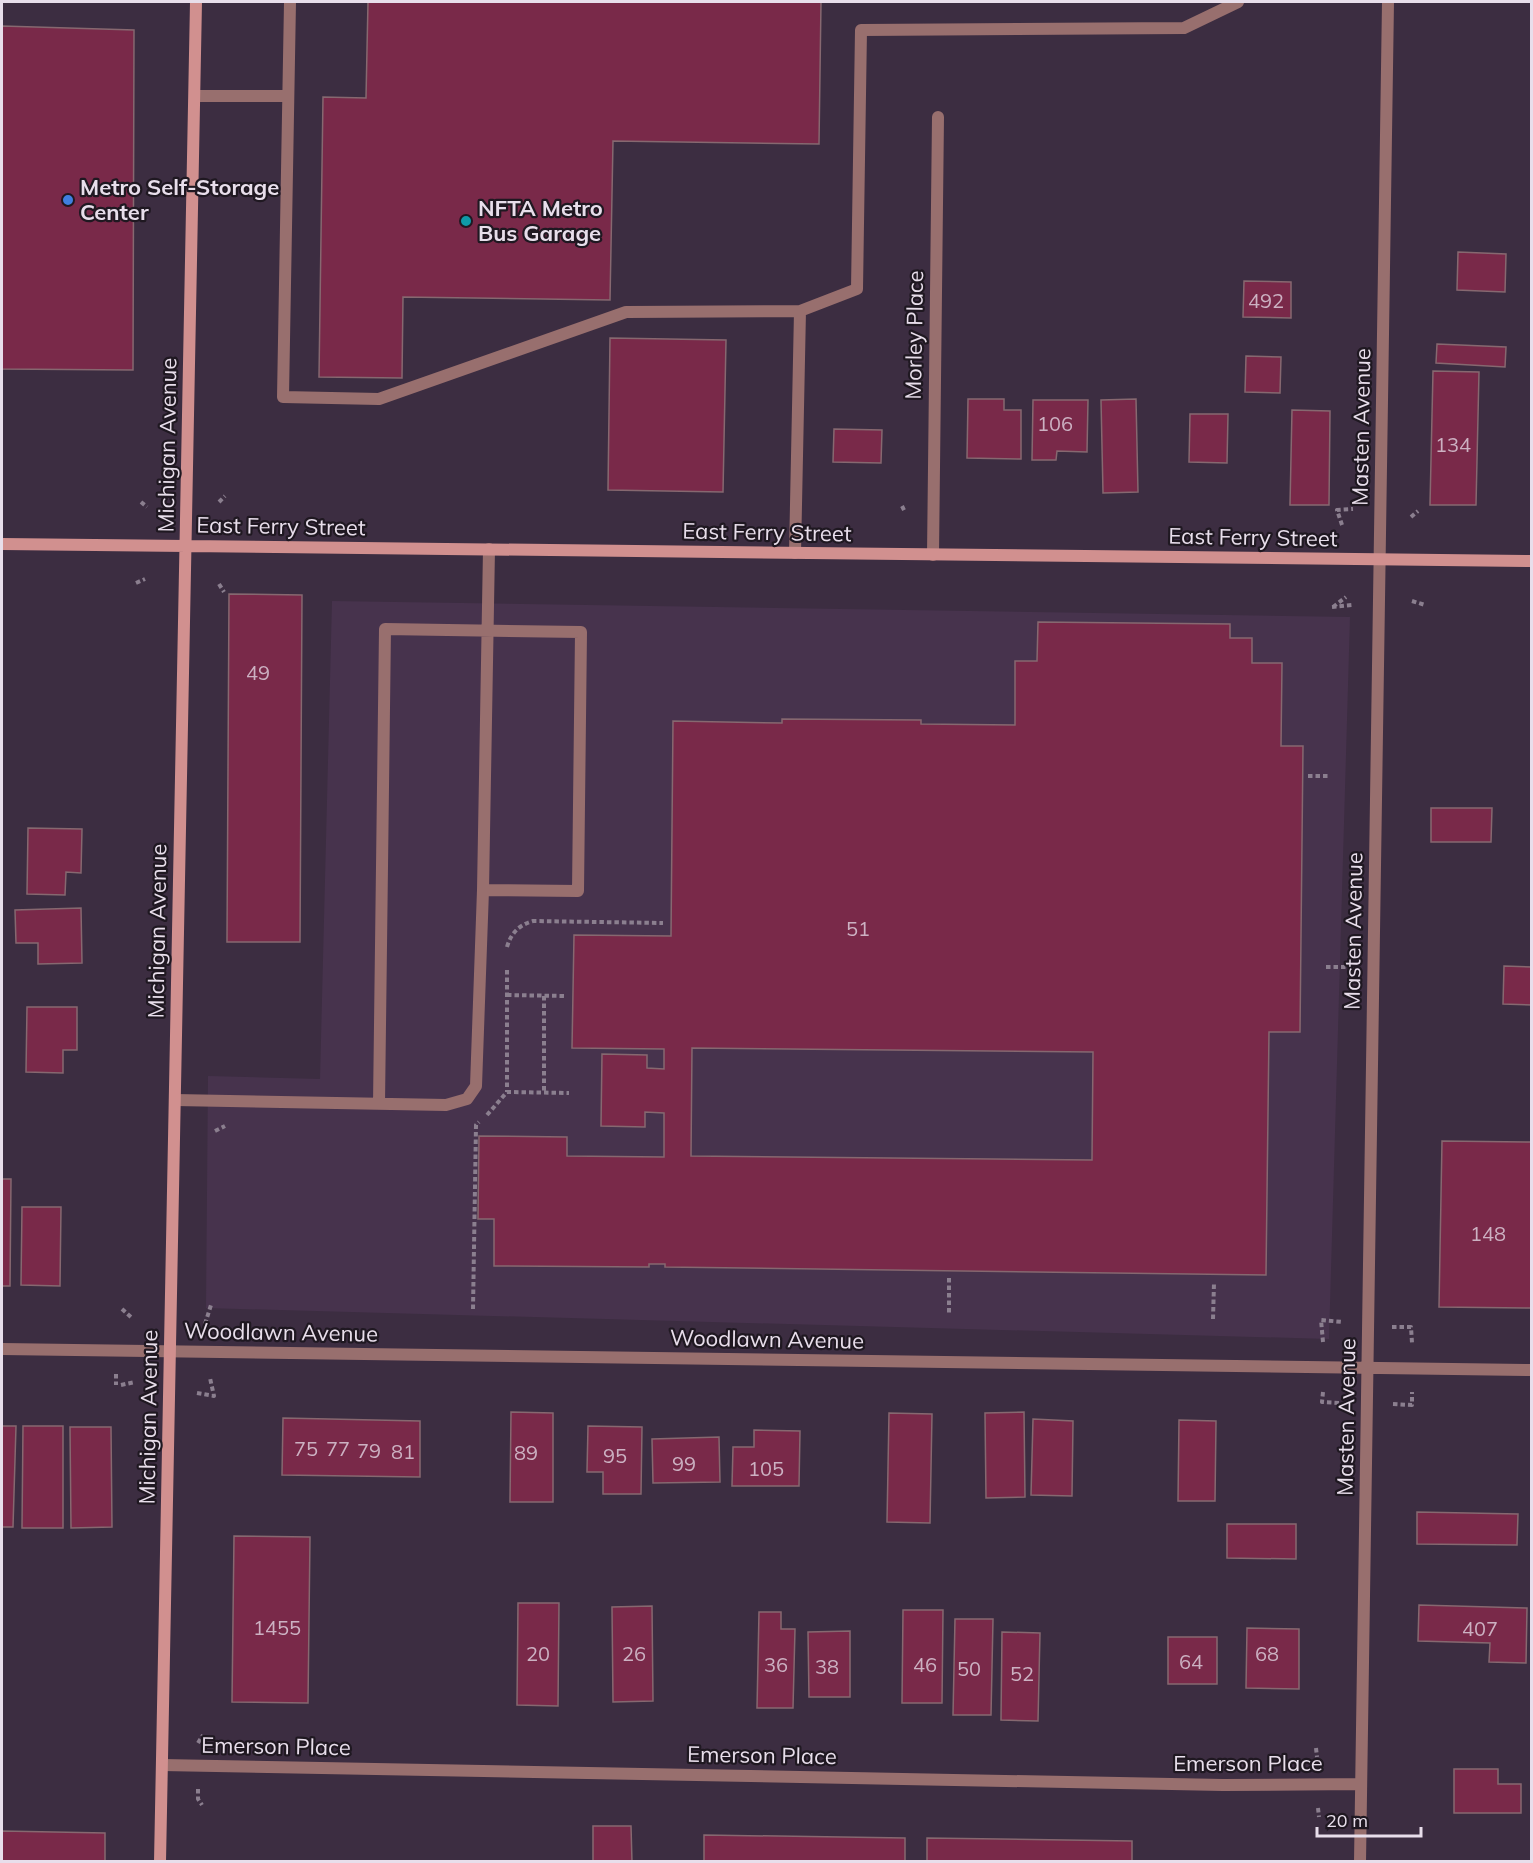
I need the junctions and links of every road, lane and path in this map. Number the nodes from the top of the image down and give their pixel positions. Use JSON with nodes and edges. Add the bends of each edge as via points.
{"nodes":[{"id":1,"x":196,"y":2,"type":"edge"},
{"id":2,"x":290,"y":2,"type":"edge"},
{"id":3,"x":1238,"y":2,"type":"edge"},
{"id":4,"x":1388,"y":2,"type":"edge"},
{"id":5,"x":195,"y":96,"type":"junction"},
{"id":6,"x":288,"y":96,"type":"junction"},
{"id":7,"x":938,"y":117,"type":"dead end"},
{"id":8,"x":800,"y":311,"type":"junction"},
{"id":9,"x":225,"y":496,"type":"dead end"},
{"id":10,"x":141,"y":502,"type":"dead end"},
{"id":11,"x":219,"y":502,"type":"dead end"},
{"id":12,"x":902,"y":506,"type":"dead end"},
{"id":13,"x":147,"y":507,"type":"dead end"},
{"id":14,"x":1353,"y":508,"type":"dead end"},
{"id":15,"x":1418,"y":511,"type":"dead end"},
{"id":16,"x":905,"y":512,"type":"dead end"},
{"id":17,"x":1411,"y":517,"type":"dead end"},
{"id":18,"x":1342,"y":525,"type":"dead end"},
{"id":19,"x":2,"y":544,"type":"edge"},
{"id":20,"x":186,"y":545,"type":"junction"},
{"id":21,"x":489,"y":549,"type":"junction"},
{"id":22,"x":795,"y":553,"type":"junction"},
{"id":23,"x":933,"y":555,"type":"junction"},
{"id":24,"x":1380,"y":559,"type":"junction"},
{"id":25,"x":1532,"y":561,"type":"edge"},
{"id":26,"x":146,"y":579,"type":"dead end"},
{"id":27,"x":136,"y":583,"type":"dead end"},
{"id":28,"x":219,"y":584,"type":"dead end"},
{"id":29,"x":224,"y":592,"type":"dead end"},
{"id":30,"x":1346,"y":597,"type":"dead end"},
{"id":31,"x":1412,"y":601,"type":"dead end"},
{"id":32,"x":1352,"y":605,"type":"dead end"},
{"id":33,"x":1425,"y":605,"type":"dead end"},
{"id":34,"x":487,"y":631,"type":"junction"},
{"id":35,"x":1308,"y":776,"type":"dead end"},
{"id":36,"x":1329,"y":776,"type":"dead end"},
{"id":37,"x":483,"y":890,"type":"junction"},
{"id":38,"x":663,"y":922,"type":"dead end"},
{"id":39,"x":507,"y":947,"type":"dead end"},
{"id":40,"x":507,"y":959,"type":"dead end"},
{"id":41,"x":507,"y":995,"type":"junction"},
{"id":42,"x":544,"y":996,"type":"junction"},
{"id":43,"x":564,"y":996,"type":"dead end"},
{"id":44,"x":507,"y":1092,"type":"junction"},
{"id":45,"x":544,"y":1092,"type":"junction"},
{"id":46,"x":569,"y":1093,"type":"dead end"},
{"id":47,"x":175,"y":1100,"type":"junction"},
{"id":48,"x":380,"y":1104,"type":"junction"},
{"id":49,"x":949,"y":1278,"type":"dead end"},
{"id":50,"x":1214,"y":1283,"type":"dead end"},
{"id":51,"x":212,"y":1305,"type":"dead end"},
{"id":52,"x":122,"y":1309,"type":"dead end"},
{"id":53,"x":473,"y":1309,"type":"dead end"},
{"id":54,"x":949,"y":1315,"type":"dead end"},
{"id":55,"x":133,"y":1319,"type":"dead end"},
{"id":56,"x":1213,"y":1319,"type":"dead end"},
{"id":57,"x":1343,"y":1322,"type":"dead end"},
{"id":58,"x":205,"y":1324,"type":"dead end"},
{"id":59,"x":1392,"y":1327,"type":"dead end"},
{"id":60,"x":1323,"y":1342,"type":"dead end"},
{"id":61,"x":1412,"y":1343,"type":"dead end"},
{"id":62,"x":2,"y":1349,"type":"edge"},
{"id":63,"x":170,"y":1351,"type":"junction"},
{"id":64,"x":1368,"y":1369,"type":"junction"},
{"id":65,"x":1532,"y":1370,"type":"edge"},
{"id":66,"x":116,"y":1372,"type":"dead end"},
{"id":67,"x":210,"y":1378,"type":"dead end"},
{"id":68,"x":135,"y":1382,"type":"dead end"},
{"id":69,"x":1323,"y":1392,"type":"dead end"},
{"id":70,"x":1412,"y":1392,"type":"dead end"},
{"id":71,"x":197,"y":1393,"type":"dead end"},
{"id":72,"x":1340,"y":1403,"type":"dead end"},
{"id":73,"x":1393,"y":1404,"type":"dead end"},
{"id":74,"x":203,"y":1735,"type":"dead end"},
{"id":75,"x":198,"y":1740,"type":"dead end"},
{"id":76,"x":1316,"y":1748,"type":"dead end"},
{"id":77,"x":1317,"y":1757,"type":"dead end"},
{"id":78,"x":162,"y":1765,"type":"junction"},
{"id":79,"x":1361,"y":1784,"type":"junction"},
{"id":80,"x":198,"y":1799,"type":"dead end"},
{"id":81,"x":202,"y":1805,"type":"dead end"},
{"id":82,"x":1318,"y":1808,"type":"dead end"},
{"id":83,"x":1319,"y":1817,"type":"dead end"},
{"id":84,"x":160,"y":1862,"type":"edge"},
{"id":85,"x":1360,"y":1862,"type":"edge"}],
"edges":[{"from":1,"to":5,"type":"street","name":"Michigan Avenue"},
{"from":2,"to":6,"type":"street"},
{"from":3,"to":8,"type":"street","via":[[1184,28],[861,30],[857,289]]},
{"from":4,"to":24,"type":"street","name":"Masten Avenue"},
{"from":5,"to":6,"type":"street"},
{"from":5,"to":20,"type":"street","name":"Michigan Avenue"},
{"from":6,"to":8,"type":"street","via":[[283,398],[379,399],[626,312]]},
{"from":7,"to":23,"type":"street","name":"Morley Place"},
{"from":8,"to":22,"type":"street"},
{"from":9,"to":11,"type":"path"},
{"from":10,"to":13,"type":"path"},
{"from":12,"to":16,"type":"path"},
{"from":14,"to":18,"type":"path","via":[[1337,510]]},
{"from":15,"to":17,"type":"path"},
{"from":19,"to":20,"type":"street","name":"East Ferry Street"},
{"from":20,"to":21,"type":"street","name":"East Ferry Street"},
{"from":20,"to":47,"type":"street","name":"Michigan Avenue"},
{"from":21,"to":22,"type":"street","name":"East Ferry Street"},
{"from":21,"to":34,"type":"street"},
{"from":22,"to":23,"type":"street","name":"East Ferry Street"},
{"from":23,"to":24,"type":"street","name":"East Ferry Street"},
{"from":24,"to":25,"type":"street","name":"East Ferry Street"},
{"from":24,"to":64,"type":"street","name":"Masten Avenue"},
{"from":26,"to":27,"type":"path"},
{"from":28,"to":29,"type":"path"},
{"from":30,"to":32,"type":"path","via":[[1332,607]]},
{"from":31,"to":33,"type":"path"},
{"from":34,"to":37,"type":"street"},
{"from":34,"to":37,"type":"street","via":[[581,632],[578,891]]},
{"from":34,"to":48,"type":"street","via":[[385,629]]},
{"from":35,"to":36,"type":"path"},
{"from":37,"to":48,"type":"street","via":[[476,1086],[467,1099],[446,1105]]},
{"from":38,"to":39,"type":"path","via":[[534,921],[516,929]]},
{"from":40,"to":41,"type":"path"},
{"from":41,"to":42,"type":"path"},
{"from":41,"to":44,"type":"path"},
{"from":42,"to":43,"type":"path"},
{"from":42,"to":45,"type":"path"},
{"from":44,"to":45,"type":"path"},
{"from":44,"to":53,"type":"path","via":[[476,1125]]},
{"from":45,"to":46,"type":"path"},
{"from":47,"to":48,"type":"street"},
{"from":47,"to":63,"type":"street","name":"Michigan Avenue"},
{"from":49,"to":54,"type":"path"},
{"from":50,"to":56,"type":"path"},
{"from":51,"to":58,"type":"path"},
{"from":52,"to":55,"type":"path"},
{"from":57,"to":60,"type":"path","via":[[1321,1320]]},
{"from":59,"to":61,"type":"path","via":[[1411,1327]]},
{"from":62,"to":63,"type":"street","name":"Woodlawn Avenue"},
{"from":63,"to":64,"type":"street","name":"Woodlawn Avenue"},
{"from":63,"to":78,"type":"street","name":"Michigan Avenue"},
{"from":64,"to":65,"type":"street","name":"Woodlawn Avenue"},
{"from":64,"to":79,"type":"street","name":"Masten Avenue"},
{"from":66,"to":68,"type":"path","via":[[119,1385]]},
{"from":67,"to":71,"type":"path","via":[[214,1396]]},
{"from":69,"to":72,"type":"path","via":[[1322,1402]]},
{"from":70,"to":73,"type":"path","via":[[1412,1405]]},
{"from":74,"to":75,"type":"path"},
{"from":76,"to":77,"type":"path"},
{"from":78,"to":79,"type":"street","name":"Emerson Place","via":[[1223,1785]]},
{"from":78,"to":84,"type":"street","name":"Michigan Avenue"},
{"from":79,"to":85,"type":"street","name":"Masten Avenue"},
{"from":80,"to":81,"type":"path"},
{"from":82,"to":83,"type":"path"}]}
